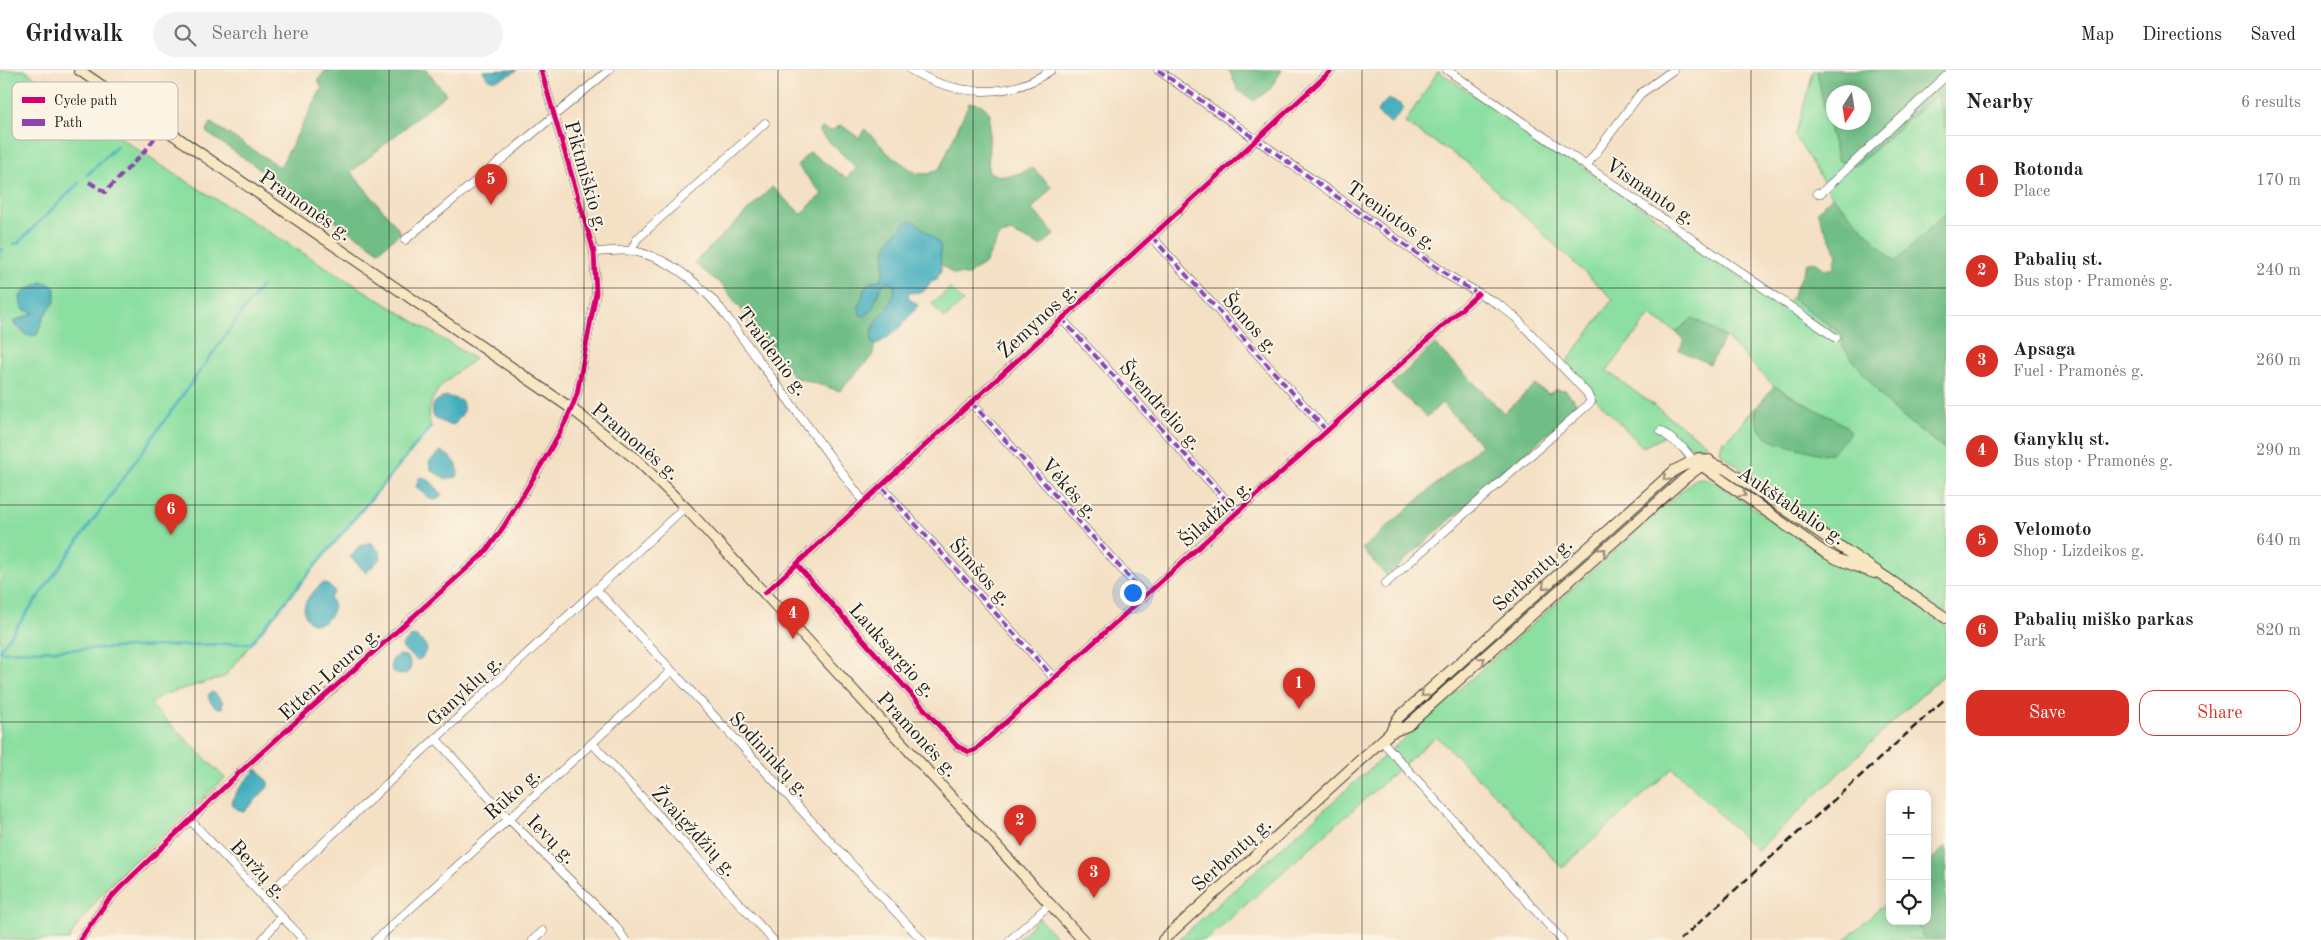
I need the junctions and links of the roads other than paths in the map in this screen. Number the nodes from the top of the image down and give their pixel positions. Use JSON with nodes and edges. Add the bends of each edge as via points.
{"nodes":[{"id":1,"x":79,"y":70,"type":"edge"},
{"id":2,"x":541,"y":70,"type":"edge"},
{"id":3,"x":609,"y":70,"type":"edge"},
{"id":4,"x":912,"y":70,"type":"edge"},
{"id":5,"x":1051,"y":70,"type":"edge"},
{"id":6,"x":1158,"y":70,"type":"edge"},
{"id":7,"x":1332,"y":70,"type":"edge"},
{"id":8,"x":1447,"y":70,"type":"edge"},
{"id":9,"x":1672,"y":70,"type":"edge"},
{"id":10,"x":1946,"y":76,"type":"edge"},
{"id":11,"x":96,"y":82,"type":"edge"},
{"id":12,"x":554,"y":116,"type":"junction"},
{"id":13,"x":765,"y":123,"type":"dead end"},
{"id":14,"x":178,"y":138,"type":"edge"},
{"id":15,"x":1256,"y":139,"type":"junction"},
{"id":16,"x":1586,"y":166,"type":"junction"},
{"id":17,"x":1817,"y":193,"type":"dead end"},
{"id":18,"x":1152,"y":237,"type":"junction"},
{"id":19,"x":405,"y":240,"type":"dead end"},
{"id":20,"x":631,"y":251,"type":"junction"},
{"id":21,"x":594,"y":252,"type":"junction"},
{"id":22,"x":1478,"y":294,"type":"junction"},
{"id":23,"x":1061,"y":318,"type":"junction"},
{"id":24,"x":1836,"y":338,"type":"dead end"},
{"id":25,"x":971,"y":402,"type":"junction"},
{"id":26,"x":572,"y":410,"type":"junction"},
{"id":27,"x":1327,"y":431,"type":"junction"},
{"id":28,"x":1661,"y":431,"type":"dead end"},
{"id":29,"x":1692,"y":460,"type":"junction"},
{"id":30,"x":1706,"y":463,"type":"junction"},
{"id":31,"x":882,"y":487,"type":"junction"},
{"id":32,"x":863,"y":500,"type":"junction"},
{"id":33,"x":685,"y":507,"type":"junction"},
{"id":34,"x":1238,"y":513,"type":"junction"},
{"id":35,"x":796,"y":564,"type":"junction"},
{"id":36,"x":1386,"y":584,"type":"dead end"},
{"id":37,"x":596,"y":590,"type":"junction"},
{"id":38,"x":765,"y":593,"type":"junction"},
{"id":39,"x":1145,"y":595,"type":"junction"},
{"id":40,"x":1946,"y":618,"type":"edge"},
{"id":41,"x":671,"y":672,"type":"junction"},
{"id":42,"x":1055,"y":678,"type":"junction"},
{"id":43,"x":1390,"y":733,"type":"junction"},
{"id":44,"x":435,"y":738,"type":"junction"},
{"id":45,"x":1381,"y":740,"type":"junction"},
{"id":46,"x":592,"y":743,"type":"junction"},
{"id":47,"x":969,"y":752,"type":"joint"},
{"id":48,"x":508,"y":818,"type":"junction"},
{"id":49,"x":191,"y":821,"type":"junction"},
{"id":50,"x":265,"y":897,"type":"junction"},
{"id":51,"x":1050,"y":904,"type":"junction"},
{"id":52,"x":281,"y":917,"type":"junction"},
{"id":53,"x":543,"y":931,"type":"dead end"},
{"id":54,"x":80,"y":940,"type":"edge"},
{"id":55,"x":262,"y":940,"type":"edge"},
{"id":56,"x":304,"y":940,"type":"edge"},
{"id":57,"x":376,"y":940,"type":"edge"},
{"id":58,"x":533,"y":940,"type":"edge"},
{"id":59,"x":625,"y":940,"type":"edge"},
{"id":60,"x":774,"y":940,"type":"edge"},
{"id":61,"x":922,"y":940,"type":"edge"},
{"id":62,"x":1010,"y":940,"type":"edge"},
{"id":63,"x":1083,"y":940,"type":"edge"},
{"id":64,"x":1163,"y":940,"type":"edge"},
{"id":65,"x":1562,"y":940,"type":"edge"}],
"edges":[{"from":1,"to":11,"type":"main road","name":"Pramonės g."},
{"from":2,"to":12,"type":"street","name":"Piktmiškio g."},
{"from":3,"to":12,"type":"street"},
{"from":4,"to":5,"type":"street","via":[[954,88],[976,92],[1007,89],[1038,79]]},
{"from":6,"to":15,"type":"street","name":"Treniotos g."},
{"from":7,"to":15,"type":"street","name":"Žemynos g."},
{"from":8,"to":16,"type":"street","name":"Vismanto g."},
{"from":9,"to":16,"type":"street","via":[[1640,94]]},
{"from":10,"to":17,"type":"street"},
{"from":12,"to":19,"type":"street"},
{"from":12,"to":21,"type":"street","name":"Piktmiškio g."},
{"from":13,"to":20,"type":"street","via":[[637,239]]},
{"from":14,"to":26,"type":"main road","name":"Pramonės g."},
{"from":15,"to":18,"type":"street","name":"Žemynos g."},
{"from":15,"to":22,"type":"street","name":"Treniotos g."},
{"from":16,"to":24,"type":"street","name":"Vismanto g."},
{"from":18,"to":23,"type":"street","name":"Žemynos g."},
{"from":18,"to":27,"type":"street","name":"Šonos g."},
{"from":20,"to":21,"type":"street","name":"Traidenio g."},
{"from":20,"to":32,"type":"street","name":"Traidenio g.","via":[[666,263],[702,287]]},
{"from":21,"to":26,"type":"street","name":"Piktmiškio g.","via":[[596,293]]},
{"from":22,"to":27,"type":"street","name":"Šiladžio g."},
{"from":22,"to":36,"type":"street","name":"Treniotos g.","via":[[1515,317],[1587,393],[1591,402]]},
{"from":23,"to":25,"type":"street","name":"Žemynos g."},
{"from":23,"to":34,"type":"street","name":"Švendrelio g."},
{"from":25,"to":31,"type":"street","name":"Žemynos g."},
{"from":25,"to":39,"type":"street","name":"Vėkės g."},
{"from":26,"to":33,"type":"main road","name":"Pramonės g.","via":[[638,460]]},
{"from":26,"to":49,"type":"street","name":"Etten-Leuro g.","via":[[521,499],[483,554],[239,773]]},
{"from":27,"to":34,"type":"street","name":"Šiladžio g."},
{"from":28,"to":29,"type":"street","via":[[1684,448]]},
{"from":29,"to":30,"type":"main road","name":"Aukštabalio g."},
{"from":29,"to":43,"type":"main road","name":"Serbentų g.","one_way":true,"via":[[1675,470],[1419,699],[1398,718]]},
{"from":30,"to":40,"type":"main road","name":"Aukštabalio g.","via":[[1824,552],[1891,579]]},
{"from":43,"to":30,"type":"main road","name":"Serbentų g.","one_way":true,"via":[[1407,726],[1684,479]]},
{"from":31,"to":32,"type":"street","name":"Žemynos g."},
{"from":31,"to":42,"type":"street","name":"Šimšos g."},
{"from":32,"to":35,"type":"street","name":"Žemynos g."},
{"from":33,"to":37,"type":"street","name":"Ganyklų g."},
{"from":33,"to":38,"type":"main road","name":"Pramonės g."},
{"from":34,"to":39,"type":"street","name":"Šiladžio g."},
{"from":35,"to":38,"type":"street","name":"Žemynos g."},
{"from":35,"to":47,"type":"street","name":"Lauksargio g.","via":[[957,746]]},
{"from":37,"to":41,"type":"street","name":"Sodininkų g."},
{"from":37,"to":44,"type":"street","name":"Ganyklų g."},
{"from":38,"to":51,"type":"main road","name":"Pramonės g."},
{"from":39,"to":42,"type":"street","name":"Šiladžio g."},
{"from":41,"to":46,"type":"street","name":"Rūko g."},
{"from":41,"to":61,"type":"street","name":"Sodininkų g."},
{"from":42,"to":47,"type":"street","name":"Šiladžio g."},
{"from":43,"to":45,"type":"main road","name":"Serbentų g."},
{"from":44,"to":48,"type":"street","name":"Ievų g."},
{"from":44,"to":50,"type":"street","name":"Ganyklų g."},
{"from":45,"to":64,"type":"main road","name":"Serbentų g."},
{"from":45,"to":65,"type":"street"},
{"from":46,"to":48,"type":"street","name":"Rūko g."},
{"from":46,"to":60,"type":"street","name":"Žvaigždžių g."},
{"from":48,"to":57,"type":"street","name":"Rūko g."},
{"from":48,"to":59,"type":"street","name":"Ievų g.","via":[[615,925]]},
{"from":49,"to":50,"type":"street","name":"Beržų g."},
{"from":49,"to":54,"type":"street","name":"Etten-Leuro g.","via":[[106,903]]},
{"from":50,"to":52,"type":"street","name":"Beržų g."},
{"from":51,"to":62,"type":"street"},
{"from":51,"to":63,"type":"main road","name":"Pramonės g."},
{"from":52,"to":55,"type":"street"},
{"from":52,"to":56,"type":"street","name":"Beržų g."},
{"from":53,"to":58,"type":"street"}]}
